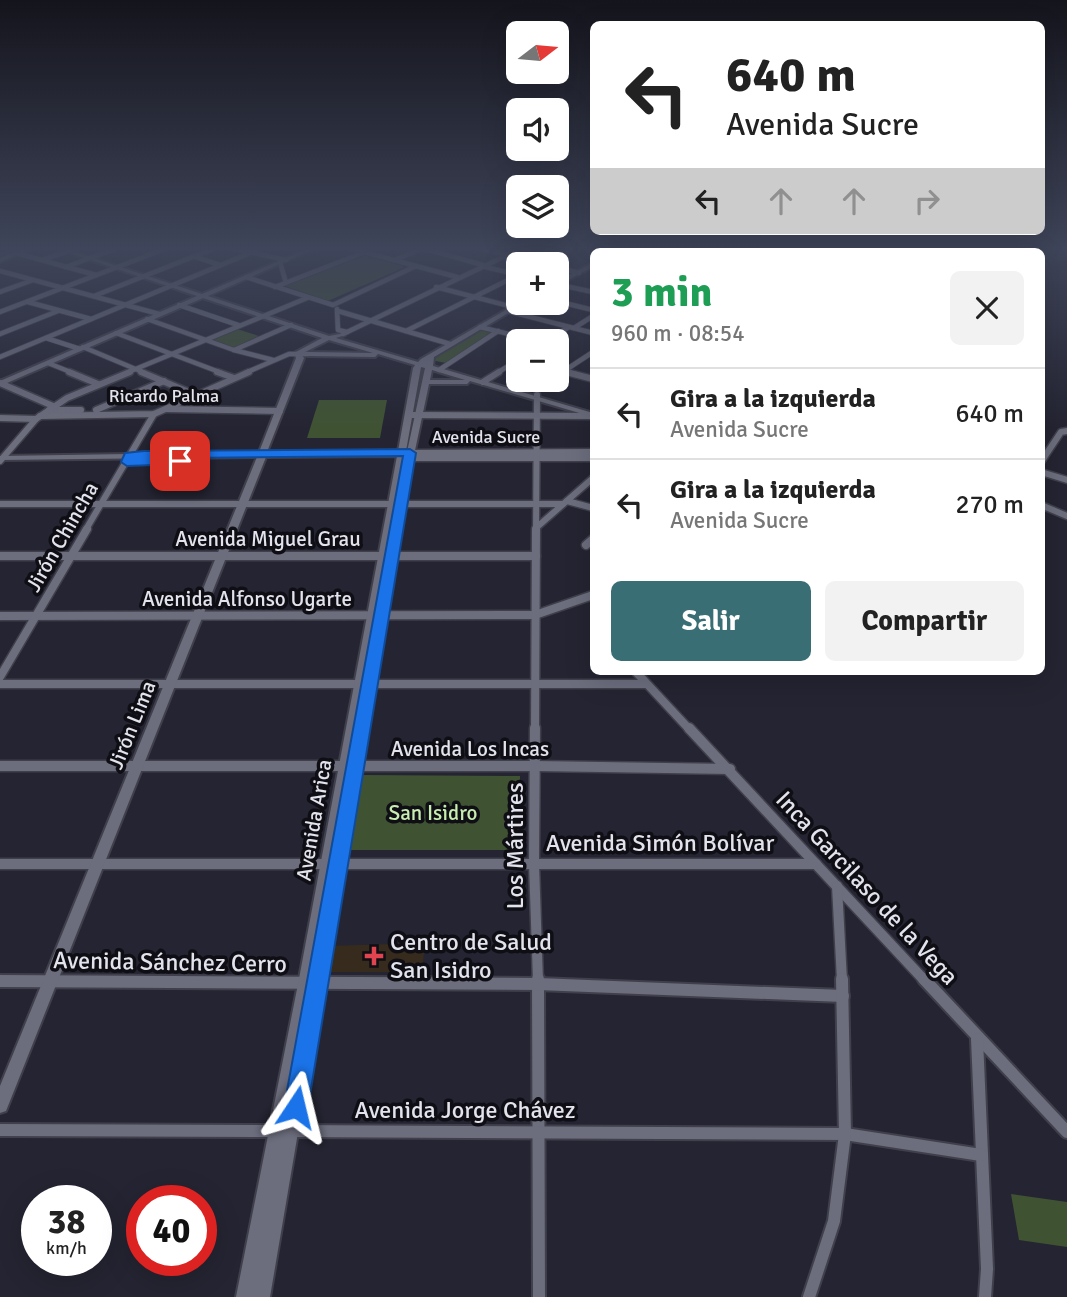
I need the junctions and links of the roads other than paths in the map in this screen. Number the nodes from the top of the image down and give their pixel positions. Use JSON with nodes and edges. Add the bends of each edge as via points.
{"nodes":[{"id":1,"x":52,"y":309,"type":"edge"},
{"id":2,"x":116,"y":309,"type":"edge"},
{"id":3,"x":138,"y":309,"type":"edge"},
{"id":4,"x":171,"y":309,"type":"edge"},
{"id":5,"x":189,"y":309,"type":"edge"},
{"id":6,"x":243,"y":309,"type":"edge"},
{"id":7,"x":255,"y":309,"type":"edge"},
{"id":8,"x":282,"y":309,"type":"edge"},
{"id":9,"x":336,"y":309,"type":"edge"},
{"id":10,"x":393,"y":309,"type":"edge"},
{"id":11,"x":452,"y":309,"type":"edge"},
{"id":12,"x":58,"y":310,"type":"junction"},
{"id":13,"x":338,"y":311,"type":"junction"},
{"id":14,"x":506,"y":311,"type":"edge"},
{"id":15,"x":271,"y":313,"type":"junction"},
{"id":16,"x":159,"y":314,"type":"junction"},
{"id":17,"x":530,"y":315,"type":"edge"},
{"id":18,"x":262,"y":316,"type":"junction"},
{"id":19,"x":590,"y":318,"type":"edge"},
{"id":20,"x":91,"y":319,"type":"junction"},
{"id":21,"x":147,"y":319,"type":"junction"},
{"id":22,"x":370,"y":320,"type":"junction"},
{"id":23,"x":0,"y":324,"type":"edge"},
{"id":24,"x":290,"y":325,"type":"junction"},
{"id":25,"x":239,"y":326,"type":"junction"},
{"id":26,"x":480,"y":327,"type":"junction"},
{"id":27,"x":572,"y":328,"type":"junction"},
{"id":28,"x":14,"y":329,"type":"junction"},
{"id":29,"x":569,"y":330,"type":"edge"},
{"id":30,"x":406,"y":331,"type":"junction"},
{"id":31,"x":498,"y":331,"type":"junction"},
{"id":32,"x":590,"y":332,"type":"edge"},
{"id":33,"x":116,"y":333,"type":"junction"},
{"id":34,"x":506,"y":333,"type":"edge"},
{"id":35,"x":0,"y":334,"type":"edge"},
{"id":36,"x":339,"y":336,"type":"junction"},
{"id":37,"x":46,"y":338,"type":"junction"},
{"id":38,"x":205,"y":339,"type":"junction"},
{"id":39,"x":450,"y":344,"type":"junction"},
{"id":40,"x":82,"y":348,"type":"junction"},
{"id":41,"x":234,"y":350,"type":"junction"},
{"id":42,"x":0,"y":351,"type":"edge"},
{"id":43,"x":8,"y":354,"type":"junction"},
{"id":44,"x":172,"y":354,"type":"junction"},
{"id":45,"x":590,"y":354,"type":"edge"},
{"id":46,"x":302,"y":355,"type":"junction"},
{"id":47,"x":389,"y":355,"type":"junction"},
{"id":48,"x":0,"y":357,"type":"edge"},
{"id":49,"x":584,"y":358,"type":"junction"},
{"id":50,"x":590,"y":359,"type":"edge"},
{"id":51,"x":272,"y":360,"type":"junction"},
{"id":52,"x":48,"y":363,"type":"junction"},
{"id":53,"x":431,"y":364,"type":"junction"},
{"id":54,"x":506,"y":368,"type":"edge"},
{"id":55,"x":569,"y":368,"type":"edge"},
{"id":56,"x":135,"y":369,"type":"junction"},
{"id":57,"x":569,"y":372,"type":"edge"},
{"id":58,"x":234,"y":378,"type":"junction"},
{"id":59,"x":590,"y":378,"type":"edge"},
{"id":60,"x":164,"y":381,"type":"junction"},
{"id":61,"x":486,"y":381,"type":"junction"},
{"id":62,"x":425,"y":382,"type":"junction"},
{"id":63,"x":0,"y":383,"type":"edge"},
{"id":64,"x":98,"y":384,"type":"junction"},
{"id":65,"x":196,"y":395,"type":"junction"},
{"id":66,"x":537,"y":397,"type":"junction"},
{"id":67,"x":51,"y":408,"type":"junction"},
{"id":68,"x":165,"y":409,"type":"junction"},
{"id":69,"x":96,"y":410,"type":"junction"},
{"id":70,"x":279,"y":411,"type":"junction"},
{"id":71,"x":590,"y":413,"type":"edge"},
{"id":72,"x":155,"y":414,"type":"junction"},
{"id":73,"x":413,"y":414,"type":"junction"},
{"id":74,"x":537,"y":414,"type":"junction"},
{"id":75,"x":590,"y":414,"type":"edge"},
{"id":76,"x":38,"y":417,"type":"junction"},
{"id":77,"x":0,"y":418,"type":"edge"},
{"id":78,"x":1067,"y":430,"type":"edge"},
{"id":79,"x":590,"y":452,"type":"edge"},
{"id":80,"x":536,"y":455,"type":"junction"},
{"id":81,"x":261,"y":456,"type":"junction"},
{"id":82,"x":406,"y":456,"type":"junction"},
{"id":83,"x":1045,"y":456,"type":"edge"},
{"id":84,"x":128,"y":458,"type":"junction"},
{"id":85,"x":590,"y":458,"type":"edge"},
{"id":86,"x":1,"y":460,"type":"edge"},
{"id":87,"x":1045,"y":473,"type":"edge"},
{"id":88,"x":1067,"y":480,"type":"edge"},
{"id":89,"x":590,"y":481,"type":"edge"},
{"id":90,"x":565,"y":503,"type":"junction"},
{"id":91,"x":0,"y":504,"type":"edge"},
{"id":92,"x":102,"y":504,"type":"junction"},
{"id":93,"x":240,"y":504,"type":"junction"},
{"id":94,"x":397,"y":504,"type":"junction"},
{"id":95,"x":537,"y":504,"type":"junction"},
{"id":96,"x":590,"y":507,"type":"edge"},
{"id":97,"x":1045,"y":507,"type":"edge"},
{"id":98,"x":1067,"y":516,"type":"edge"},
{"id":99,"x":537,"y":527,"type":"junction"},
{"id":100,"x":590,"y":542,"type":"edge"},
{"id":101,"x":586,"y":545,"type":"dead end"},
{"id":102,"x":0,"y":556,"type":"edge"},
{"id":103,"x":71,"y":556,"type":"junction"},
{"id":104,"x":220,"y":556,"type":"junction"},
{"id":105,"x":387,"y":556,"type":"junction"},
{"id":106,"x":536,"y":556,"type":"junction"},
{"id":107,"x":590,"y":596,"type":"edge"},
{"id":108,"x":535,"y":615,"type":"junction"},
{"id":109,"x":0,"y":616,"type":"edge"},
{"id":110,"x":36,"y":616,"type":"junction"},
{"id":111,"x":197,"y":616,"type":"junction"},
{"id":112,"x":377,"y":616,"type":"junction"},
{"id":113,"x":638,"y":675,"type":"edge"},
{"id":114,"x":0,"y":677,"type":"edge"},
{"id":115,"x":0,"y":684,"type":"edge"},
{"id":116,"x":169,"y":684,"type":"junction"},
{"id":117,"x":646,"y":684,"type":"junction"},
{"id":118,"x":364,"y":685,"type":"junction"},
{"id":119,"x":536,"y":685,"type":"junction"},
{"id":120,"x":0,"y":766,"type":"edge"},
{"id":121,"x":136,"y":766,"type":"junction"},
{"id":122,"x":349,"y":766,"type":"junction"},
{"id":123,"x":536,"y":766,"type":"junction"},
{"id":124,"x":730,"y":769,"type":"junction"},
{"id":125,"x":0,"y":864,"type":"edge"},
{"id":126,"x":97,"y":864,"type":"junction"},
{"id":127,"x":333,"y":864,"type":"junction"},
{"id":128,"x":534,"y":864,"type":"junction"},
{"id":129,"x":816,"y":864,"type":"junction"},
{"id":130,"x":837,"y":886,"type":"junction"},
{"id":131,"x":0,"y":981,"type":"edge"},
{"id":132,"x":48,"y":982,"type":"junction"},
{"id":133,"x":312,"y":984,"type":"junction"},
{"id":134,"x":538,"y":984,"type":"junction"},
{"id":135,"x":843,"y":996,"type":"junction"},
{"id":136,"x":977,"y":1039,"type":"junction"},
{"id":137,"x":0,"y":1106,"type":"edge"},
{"id":138,"x":0,"y":1130,"type":"edge"},
{"id":139,"x":284,"y":1131,"type":"junction"},
{"id":140,"x":537,"y":1131,"type":"junction"},
{"id":141,"x":1067,"y":1132,"type":"edge"},
{"id":142,"x":845,"y":1134,"type":"junction"},
{"id":143,"x":981,"y":1155,"type":"junction"},
{"id":144,"x":245,"y":1297,"type":"edge"},
{"id":145,"x":261,"y":1297,"type":"edge"},
{"id":146,"x":539,"y":1297,"type":"edge"},
{"id":147,"x":809,"y":1297,"type":"edge"},
{"id":148,"x":985,"y":1297,"type":"edge"}],
"edges":[{"from":1,"to":12,"type":"street"},
{"from":2,"to":20,"type":"street"},
{"from":3,"to":16,"type":"street"},
{"from":4,"to":16,"type":"street"},
{"from":5,"to":25,"type":"street"},
{"from":6,"to":18,"type":"street"},
{"from":7,"to":15,"type":"street"},
{"from":8,"to":15,"type":"street"},
{"from":9,"to":13,"type":"street"},
{"from":10,"to":22,"type":"street"},
{"from":11,"to":30,"type":"street"},
{"from":12,"to":20,"type":"street"},
{"from":12,"to":28,"type":"street"},
{"from":13,"to":22,"type":"street"},
{"from":13,"to":36,"type":"street"},
{"from":14,"to":26,"type":"street"},
{"from":15,"to":18,"type":"street"},
{"from":15,"to":36,"type":"street"},
{"from":16,"to":21,"type":"street"},
{"from":17,"to":27,"type":"street"},
{"from":18,"to":24,"type":"street"},
{"from":18,"to":25,"type":"street"},
{"from":19,"to":27,"type":"street"},
{"from":20,"to":37,"type":"street"},
{"from":21,"to":33,"type":"street"},
{"from":21,"to":38,"type":"street"},
{"from":22,"to":30,"type":"street"},
{"from":22,"to":36,"type":"street"},
{"from":23,"to":28,"type":"street"},
{"from":24,"to":36,"type":"street"},
{"from":24,"to":41,"type":"street"},
{"from":25,"to":38,"type":"street"},
{"from":26,"to":31,"type":"street"},
{"from":26,"to":39,"type":"street"},
{"from":27,"to":29,"type":"street"},
{"from":27,"to":32,"type":"street"},
{"from":28,"to":35,"type":"street"},
{"from":30,"to":39,"type":"street"},
{"from":31,"to":34,"type":"street"},
{"from":31,"to":53,"type":"street"},
{"from":33,"to":40,"type":"street"},
{"from":33,"to":44,"type":"street"},
{"from":36,"to":46,"type":"street"},
{"from":36,"to":47,"type":"street"},
{"from":36,"to":53,"type":"street"},
{"from":37,"to":40,"type":"street"},
{"from":37,"to":43,"type":"street"},
{"from":38,"to":41,"type":"street"},
{"from":38,"to":44,"type":"street"},
{"from":39,"to":53,"type":"street"},
{"from":40,"to":52,"type":"street"},
{"from":40,"to":56,"type":"street"},
{"from":41,"to":51,"type":"street"},
{"from":42,"to":43,"type":"street"},
{"from":43,"to":48,"type":"street"},
{"from":44,"to":56,"type":"street"},
{"from":44,"to":58,"type":"street"},
{"from":45,"to":49,"type":"street"},
{"from":46,"to":47,"type":"street"},
{"from":46,"to":51,"type":"street"},
{"from":46,"to":70,"type":"street","name":"Jirón Lima"},
{"from":47,"to":53,"type":"street"},
{"from":49,"to":50,"type":"street"},
{"from":49,"to":55,"type":"street"},
{"from":51,"to":58,"type":"street"},
{"from":52,"to":63,"type":"street"},
{"from":52,"to":64,"type":"street"},
{"from":53,"to":61,"type":"street"},
{"from":53,"to":62,"type":"street","name":"Avenida Arica"},
{"from":53,"to":73,"type":"street","name":"Avenida Arica"},
{"from":54,"to":61,"type":"street"},
{"from":56,"to":60,"type":"street"},
{"from":56,"to":64,"type":"street"},
{"from":57,"to":59,"type":"street"},
{"from":58,"to":65,"type":"street"},
{"from":60,"to":65,"type":"street"},
{"from":60,"to":69,"type":"street"},
{"from":61,"to":62,"type":"street"},
{"from":61,"to":66,"type":"street"},
{"from":62,"to":73,"type":"street","name":"Avenida Arica"},
{"from":63,"to":67,"type":"street"},
{"from":64,"to":67,"type":"street"},
{"from":65,"to":68,"type":"street"},
{"from":66,"to":71,"type":"street"},
{"from":66,"to":74,"type":"street","name":"Los Mártires"},
{"from":67,"to":69,"type":"street","name":"Ricardo Palma"},
{"from":67,"to":76,"type":"street"},
{"from":68,"to":69,"type":"street","name":"Ricardo Palma"},
{"from":68,"to":70,"type":"street","name":"Ricardo Palma"},
{"from":68,"to":72,"type":"street"},
{"from":70,"to":81,"type":"street","name":"Jirón Lima"},
{"from":72,"to":76,"type":"street","name":"Ricardo Palma"},
{"from":72,"to":84,"type":"street","name":"Jirón Chincha"},
{"from":73,"to":74,"type":"street"},
{"from":73,"to":82,"type":"street","name":"Avenida Arica"},
{"from":74,"to":75,"type":"street"},
{"from":74,"to":80,"type":"street","name":"Los Mártires"},
{"from":76,"to":77,"type":"street","name":"Ricardo Palma"},
{"from":76,"to":86,"type":"street"},
{"from":78,"to":83,"type":"street","via":[[1060,432]]},
{"from":79,"to":80,"type":"street","name":"Avenida Sucre"},
{"from":80,"to":82,"type":"street","name":"Avenida Sucre"},
{"from":80,"to":85,"type":"street","name":"Avenida Sucre"},
{"from":80,"to":95,"type":"street","name":"Los Mártires"},
{"from":81,"to":82,"type":"street","name":"Avenida Sucre"},
{"from":81,"to":84,"type":"street","name":"Avenida Sucre"},
{"from":81,"to":93,"type":"street","name":"Jirón Lima"},
{"from":82,"to":94,"type":"street","name":"Avenida Arica"},
{"from":84,"to":86,"type":"street","name":"Avenida Sucre"},
{"from":84,"to":92,"type":"street","name":"Jirón Chincha"},
{"from":87,"to":88,"type":"street"},
{"from":89,"to":90,"type":"street"},
{"from":90,"to":95,"type":"street"},
{"from":90,"to":96,"type":"street"},
{"from":90,"to":99,"type":"street"},
{"from":91,"to":92,"type":"street"},
{"from":92,"to":93,"type":"street"},
{"from":92,"to":103,"type":"street","name":"Jirón Chincha"},
{"from":93,"to":94,"type":"street"},
{"from":93,"to":104,"type":"street","name":"Jirón Lima"},
{"from":94,"to":95,"type":"street"},
{"from":94,"to":105,"type":"street","name":"Avenida Arica"},
{"from":95,"to":99,"type":"street","name":"Los Mártires"},
{"from":97,"to":98,"type":"street"},
{"from":99,"to":106,"type":"street","name":"Los Mártires"},
{"from":100,"to":101,"type":"street"},
{"from":102,"to":103,"type":"street","name":"Avenida Miguel Grau"},
{"from":103,"to":104,"type":"street","name":"Avenida Miguel Grau"},
{"from":103,"to":110,"type":"street","name":"Jirón Chincha"},
{"from":104,"to":105,"type":"street","name":"Avenida Miguel Grau"},
{"from":104,"to":111,"type":"street","name":"Jirón Lima"},
{"from":105,"to":106,"type":"street","name":"Avenida Miguel Grau"},
{"from":105,"to":112,"type":"street","name":"Avenida Arica"},
{"from":106,"to":108,"type":"street","name":"Los Mártires"},
{"from":107,"to":108,"type":"street","name":"Avenida Alfonso Ugarte"},
{"from":108,"to":112,"type":"street","name":"Avenida Alfonso Ugarte"},
{"from":108,"to":119,"type":"street","name":"Los Mártires"},
{"from":109,"to":110,"type":"street","name":"Avenida Alfonso Ugarte"},
{"from":110,"to":111,"type":"street","name":"Avenida Alfonso Ugarte"},
{"from":110,"to":114,"type":"street","name":"Jirón Chincha"},
{"from":111,"to":112,"type":"street","name":"Avenida Alfonso Ugarte"},
{"from":111,"to":116,"type":"street","name":"Jirón Lima"},
{"from":112,"to":118,"type":"street","name":"Avenida Arica"},
{"from":113,"to":117,"type":"street","name":"Inca Garcilaso de la Vega"},
{"from":115,"to":116,"type":"street"},
{"from":116,"to":118,"type":"street"},
{"from":116,"to":121,"type":"street","name":"Jirón Lima"},
{"from":117,"to":119,"type":"street"},
{"from":117,"to":124,"type":"street","name":"Inca Garcilaso de la Vega"},
{"from":118,"to":119,"type":"street"},
{"from":118,"to":122,"type":"street","name":"Avenida Arica"},
{"from":119,"to":123,"type":"street","name":"Los Mártires"},
{"from":120,"to":121,"type":"street","name":"Avenida Los Incas"},
{"from":121,"to":122,"type":"street","name":"Avenida Los Incas"},
{"from":121,"to":126,"type":"street","name":"Jirón Lima"},
{"from":122,"to":123,"type":"street","name":"Avenida Los Incas"},
{"from":122,"to":127,"type":"street","name":"Avenida Arica"},
{"from":123,"to":124,"type":"street","name":"Avenida Los Incas"},
{"from":123,"to":128,"type":"street","name":"Los Mártires"},
{"from":124,"to":129,"type":"street","name":"Inca Garcilaso de la Vega"},
{"from":125,"to":126,"type":"street","name":"Avenida Simón Bolívar"},
{"from":126,"to":127,"type":"street","name":"Avenida Simón Bolívar"},
{"from":126,"to":132,"type":"street","name":"Jirón Lima"},
{"from":127,"to":128,"type":"street","name":"Avenida Simón Bolívar"},
{"from":127,"to":133,"type":"street","name":"Avenida Arica"},
{"from":128,"to":129,"type":"street","name":"Avenida Simón Bolívar"},
{"from":128,"to":134,"type":"street","name":"Los Mártires"},
{"from":129,"to":130,"type":"street","name":"Inca Garcilaso de la Vega"},
{"from":130,"to":135,"type":"street"},
{"from":130,"to":136,"type":"street","name":"Inca Garcilaso de la Vega"},
{"from":131,"to":132,"type":"street","name":"Avenida Sánchez Cerro"},
{"from":132,"to":133,"type":"street","name":"Avenida Sánchez Cerro"},
{"from":132,"to":137,"type":"street","name":"Jirón Lima"},
{"from":133,"to":134,"type":"street","name":"Avenida Sánchez Cerro"},
{"from":133,"to":139,"type":"street","name":"Avenida Arica"},
{"from":134,"to":135,"type":"street","name":"Avenida Sánchez Cerro"},
{"from":134,"to":140,"type":"street","name":"Los Mártires"},
{"from":135,"to":142,"type":"street"},
{"from":136,"to":141,"type":"street","name":"Inca Garcilaso de la Vega"},
{"from":136,"to":143,"type":"street"},
{"from":138,"to":139,"type":"street","name":"Avenida Jorge Chávez"},
{"from":139,"to":140,"type":"street","name":"Avenida Jorge Chávez"},
{"from":139,"to":144,"type":"street","name":"Avenida Arica"},
{"from":139,"to":145,"type":"street","name":"Avenida Arica"},
{"from":140,"to":142,"type":"street","name":"Avenida Jorge Chávez"},
{"from":140,"to":146,"type":"street","name":"Los Mártires"},
{"from":142,"to":143,"type":"street","name":"Avenida Jorge Chávez"},
{"from":142,"to":147,"type":"street","via":[[834,1221]]},
{"from":143,"to":148,"type":"street"}]}
